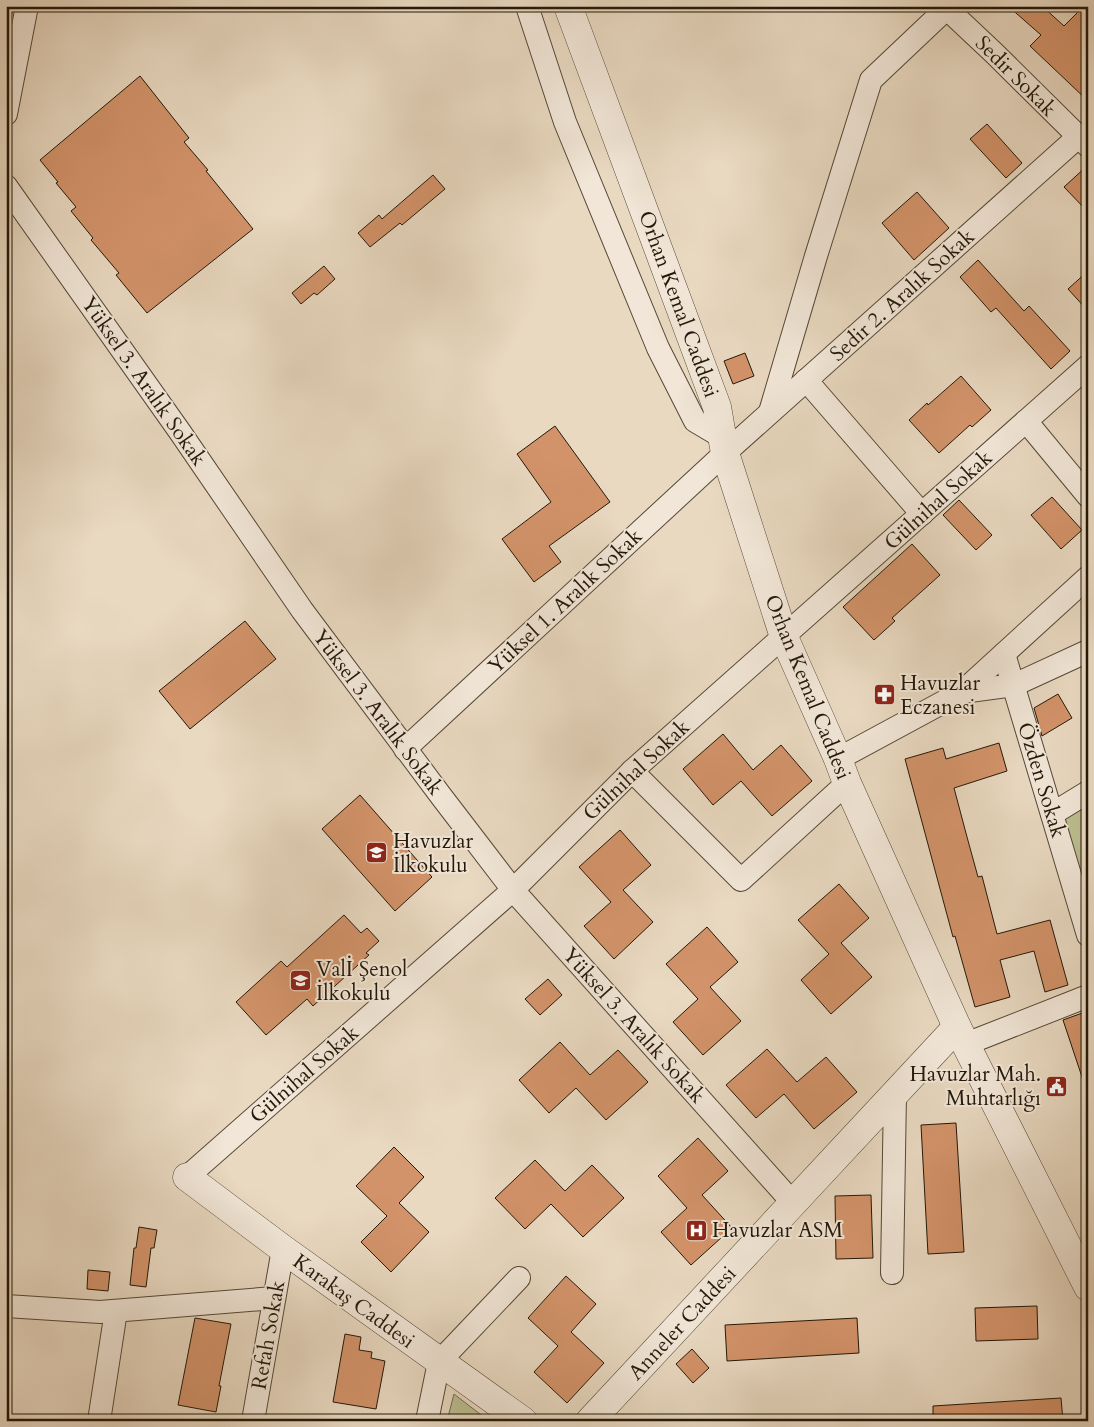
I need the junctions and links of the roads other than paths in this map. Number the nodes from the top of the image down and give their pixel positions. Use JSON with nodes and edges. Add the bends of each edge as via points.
{"nodes":[{"id":1,"x":27,"y":6,"type":"edge"},
{"id":2,"x":527,"y":6,"type":"edge"},
{"id":3,"x":568,"y":6,"type":"edge"},
{"id":4,"x":945,"y":7,"type":"edge"},
{"id":5,"x":6,"y":114,"type":"edge"},
{"id":6,"x":1083,"y":141,"type":"edge"},
{"id":7,"x":6,"y":186,"type":"edge"},
{"id":8,"x":1088,"y":366,"type":"edge"},
{"id":9,"x":806,"y":380,"type":"junction"},
{"id":10,"x":770,"y":412,"type":"junction"},
{"id":11,"x":1026,"y":421,"type":"junction"},
{"id":12,"x":724,"y":445,"type":"junction"},
{"id":13,"x":1088,"y":496,"type":"edge"},
{"id":14,"x":922,"y":514,"type":"junction"},
{"id":15,"x":1088,"y":577,"type":"edge"},
{"id":16,"x":784,"y":637,"type":"junction"},
{"id":17,"x":1088,"y":651,"type":"edge"},
{"id":18,"x":1004,"y":654,"type":"junction"},
{"id":19,"x":1014,"y":685,"type":"junction"},
{"id":20,"x":962,"y":692,"type":"junction"},
{"id":21,"x":405,"y":749,"type":"junction"},
{"id":22,"x":632,"y":771,"type":"junction"},
{"id":23,"x":842,"y":771,"type":"junction"},
{"id":24,"x":1088,"y":792,"type":"edge"},
{"id":25,"x":1052,"y":814,"type":"junction"},
{"id":26,"x":513,"y":890,"type":"junction"},
{"id":27,"x":1088,"y":934,"type":"edge"},
{"id":28,"x":1088,"y":996,"type":"edge"},
{"id":29,"x":961,"y":1036,"type":"junction"},
{"id":30,"x":895,"y":1094,"type":"junction"},
{"id":31,"x":187,"y":1177,"type":"joint"},
{"id":32,"x":793,"y":1203,"type":"junction"},
{"id":33,"x":283,"y":1249,"type":"junction"},
{"id":34,"x":892,"y":1273,"type":"dead end"},
{"id":35,"x":519,"y":1278,"type":"dead end"},
{"id":36,"x":1088,"y":1287,"type":"edge"},
{"id":37,"x":274,"y":1298,"type":"junction"},
{"id":38,"x":6,"y":1306,"type":"edge"},
{"id":39,"x":116,"y":1311,"type":"junction"},
{"id":40,"x":439,"y":1362,"type":"junction"},
{"id":41,"x":99,"y":1421,"type":"edge"},
{"id":42,"x":253,"y":1421,"type":"edge"},
{"id":43,"x":427,"y":1421,"type":"edge"},
{"id":44,"x":523,"y":1421,"type":"edge"},
{"id":45,"x":590,"y":1421,"type":"edge"}],
"edges":[{"from":1,"to":5,"type":"street"},
{"from":2,"to":12,"type":"street","via":[[564,122],[658,348],[695,421]]},
{"from":3,"to":12,"type":"street","name":"Orhan Kemal Caddesi","via":[[717,407]]},
{"from":4,"to":6,"type":"street","name":"Sedir Sokak"},
{"from":4,"to":10,"type":"street","via":[[870,80]]},
{"from":6,"to":9,"type":"street","name":"Sedir 2. Aralık Sokak"},
{"from":7,"to":21,"type":"street","name":"Yüksel 3. Aralık Sokak","via":[[302,610]]},
{"from":8,"to":11,"type":"street","name":"Gülnihal Sokak"},
{"from":9,"to":10,"type":"street","name":"Sedir 2. Aralık Sokak"},
{"from":9,"to":14,"type":"street"},
{"from":10,"to":12,"type":"street","name":"Sedir 2. Aralık Sokak"},
{"from":11,"to":13,"type":"street"},
{"from":11,"to":14,"type":"street","name":"Gülnihal Sokak"},
{"from":12,"to":16,"type":"street","name":"Orhan Kemal Caddesi"},
{"from":12,"to":21,"type":"street","name":"Yüksel 1. Aralık Sokak"},
{"from":14,"to":16,"type":"street","name":"Gülnihal Sokak"},
{"from":15,"to":18,"type":"street"},
{"from":16,"to":22,"type":"street","name":"Gülnihal Sokak"},
{"from":16,"to":23,"type":"street","name":"Orhan Kemal Caddesi"},
{"from":17,"to":19,"type":"street"},
{"from":18,"to":19,"type":"street","name":"Özden Sokak"},
{"from":18,"to":20,"type":"street"},
{"from":19,"to":20,"type":"street"},
{"from":19,"to":25,"type":"street","name":"Özden Sokak"},
{"from":20,"to":23,"type":"street"},
{"from":21,"to":26,"type":"street","name":"Yüksel 3. Aralık Sokak"},
{"from":22,"to":23,"type":"street","via":[[741,880]]},
{"from":22,"to":26,"type":"street","name":"Gülnihal Sokak"},
{"from":23,"to":29,"type":"street","name":"Orhan Kemal Caddesi"},
{"from":24,"to":25,"type":"street"},
{"from":25,"to":27,"type":"street","name":"Özden Sokak"},
{"from":26,"to":31,"type":"street","name":"Gülnihal Sokak"},
{"from":26,"to":32,"type":"street","name":"Yüksel 3. Aralık Sokak"},
{"from":28,"to":29,"type":"street"},
{"from":29,"to":30,"type":"street","name":"Anneler Caddesi"},
{"from":29,"to":36,"type":"street","name":"Orhan Kemal Caddesi"},
{"from":30,"to":32,"type":"street","name":"Anneler Caddesi"},
{"from":30,"to":34,"type":"street"},
{"from":31,"to":33,"type":"street","name":"Karakaş Caddesi"},
{"from":32,"to":45,"type":"street","name":"Anneler Caddesi"},
{"from":33,"to":37,"type":"street","name":"Refah Sokak"},
{"from":33,"to":40,"type":"street","name":"Karakaş Caddesi"},
{"from":35,"to":40,"type":"street"},
{"from":37,"to":39,"type":"street"},
{"from":37,"to":42,"type":"street","name":"Refah Sokak"},
{"from":38,"to":39,"type":"street"},
{"from":39,"to":41,"type":"street"},
{"from":40,"to":43,"type":"street"},
{"from":40,"to":44,"type":"street","name":"Karakaş Caddesi"}]}
